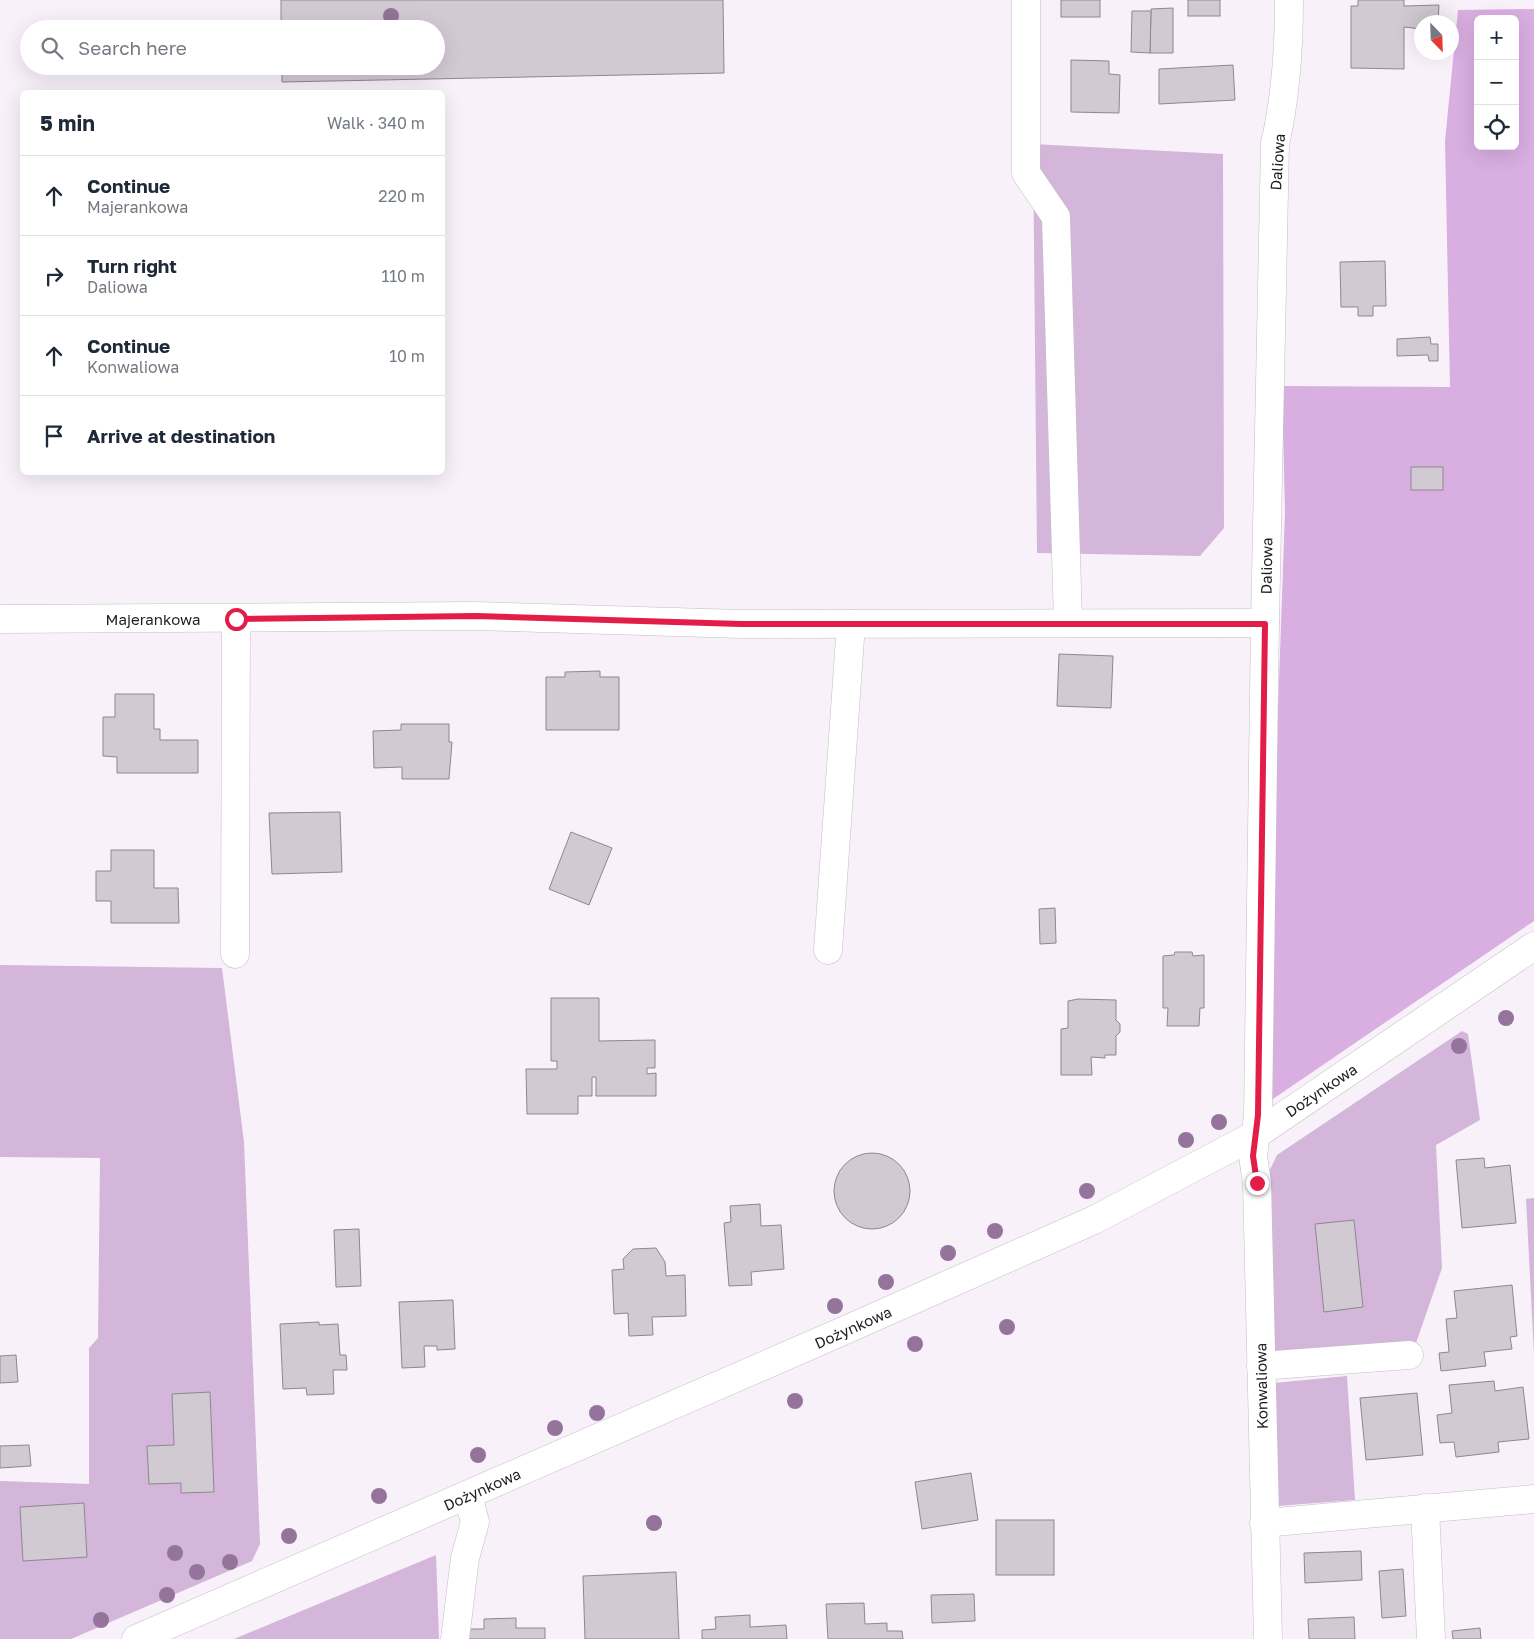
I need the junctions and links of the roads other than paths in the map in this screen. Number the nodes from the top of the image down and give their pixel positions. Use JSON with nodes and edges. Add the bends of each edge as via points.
{"nodes":[{"id":1,"x":1026,"y":0,"type":"edge"},
{"id":2,"x":1289,"y":0,"type":"edge"},
{"id":3,"x":0,"y":619,"type":"edge"},
{"id":4,"x":236,"y":619,"type":"junction"},
{"id":5,"x":1068,"y":622,"type":"junction"},
{"id":6,"x":851,"y":624,"type":"junction"},
{"id":7,"x":1265,"y":624,"type":"junction"},
{"id":8,"x":1534,"y":946,"type":"edge"},
{"id":9,"x":828,"y":950,"type":"dead end"},
{"id":10,"x":235,"y":954,"type":"dead end"},
{"id":11,"x":1257,"y":1134,"type":"junction"},
{"id":12,"x":1409,"y":1355,"type":"dead end"},
{"id":13,"x":1261,"y":1366,"type":"junction"},
{"id":14,"x":468,"y":1495,"type":"junction"},
{"id":15,"x":1534,"y":1499,"type":"edge"},
{"id":16,"x":1425,"y":1508,"type":"junction"},
{"id":17,"x":1264,"y":1523,"type":"junction"},
{"id":18,"x":136,"y":1639,"type":"edge"},
{"id":19,"x":455,"y":1639,"type":"edge"},
{"id":20,"x":1268,"y":1639,"type":"edge"},
{"id":21,"x":1432,"y":1639,"type":"edge"}],
"edges":[{"from":1,"to":5,"type":"street","via":[[1026,173],[1056,217]]},
{"from":2,"to":7,"type":"street","name":"Daliowa","via":[[1289,55],[1283,112],[1275,144]]},
{"from":3,"to":4,"type":"street","name":"Majerankowa"},
{"from":4,"to":6,"type":"street","name":"Majerankowa","via":[[476,616]]},
{"from":4,"to":10,"type":"street"},
{"from":5,"to":6,"type":"street","name":"Majerankowa"},
{"from":5,"to":7,"type":"street","name":"Majerankowa"},
{"from":6,"to":9,"type":"street"},
{"from":7,"to":11,"type":"street","name":"Daliowa"},
{"from":8,"to":11,"type":"street","name":"Dożynkowa"},
{"from":11,"to":13,"type":"street","name":"Konwaliowa","via":[[1253,1156],[1257,1183]]},
{"from":11,"to":14,"type":"street","name":"Dożynkowa","via":[[1094,1220]]},
{"from":12,"to":13,"type":"street"},
{"from":13,"to":17,"type":"street","name":"Konwaliowa"},
{"from":14,"to":18,"type":"street","name":"Dożynkowa"},
{"from":14,"to":19,"type":"street","via":[[475,1522],[465,1558]]},
{"from":15,"to":16,"type":"street"},
{"from":16,"to":17,"type":"street"},
{"from":16,"to":21,"type":"street"},
{"from":17,"to":20,"type":"street","name":"Konwaliowa"}]}
